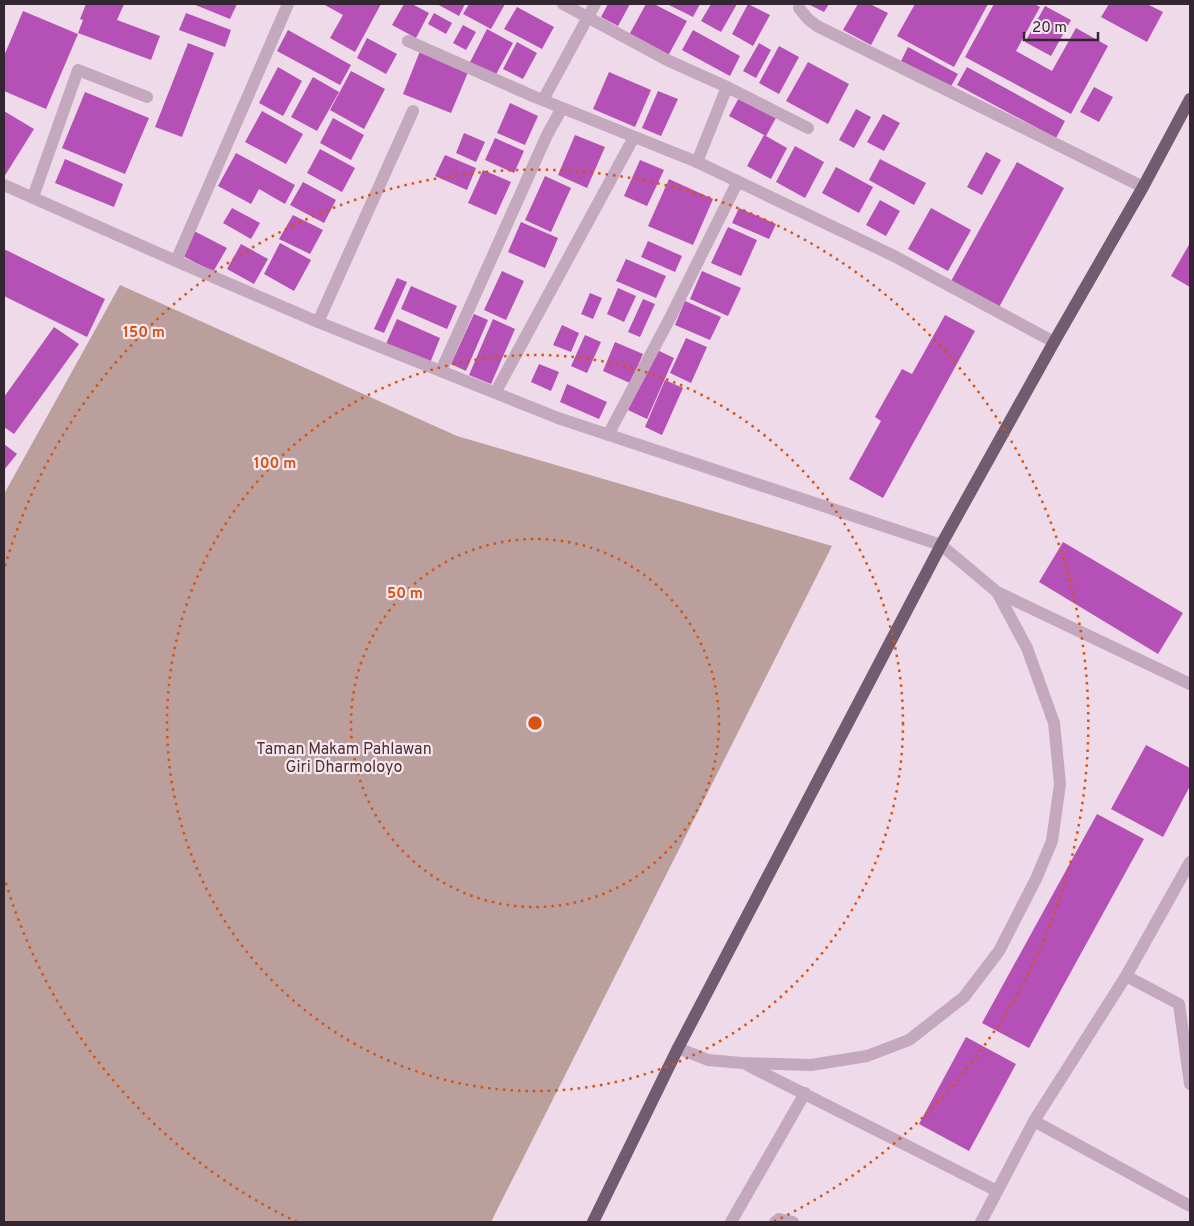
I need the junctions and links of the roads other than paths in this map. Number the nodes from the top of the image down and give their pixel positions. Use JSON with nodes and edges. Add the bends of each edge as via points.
{"nodes":[{"id":1,"x":288,"y":4,"type":"edge"},
{"id":2,"x":563,"y":4,"type":"edge"},
{"id":3,"x":595,"y":4,"type":"edge"},
{"id":4,"x":800,"y":8,"type":"dead end"},
{"id":5,"x":589,"y":16,"type":"junction"},
{"id":6,"x":408,"y":41,"type":"dead end"},
{"id":7,"x":727,"y":87,"type":"junction"},
{"id":8,"x":147,"y":97,"type":"dead end"},
{"id":9,"x":1190,"y":99,"type":"edge"},
{"id":10,"x":543,"y":100,"type":"junction"},
{"id":11,"x":562,"y":108,"type":"junction"},
{"id":12,"x":413,"y":111,"type":"dead end"},
{"id":13,"x":808,"y":128,"type":"dead end"},
{"id":14,"x":634,"y":137,"type":"junction"},
{"id":15,"x":697,"y":162,"type":"junction"},
{"id":16,"x":738,"y":181,"type":"junction"},
{"id":17,"x":4,"y":185,"type":"edge"},
{"id":18,"x":1143,"y":187,"type":"junction"},
{"id":19,"x":33,"y":197,"type":"junction"},
{"id":20,"x":176,"y":261,"type":"junction"},
{"id":21,"x":318,"y":322,"type":"junction"},
{"id":22,"x":1054,"y":342,"type":"junction"},
{"id":23,"x":441,"y":371,"type":"junction"},
{"id":24,"x":495,"y":393,"type":"junction"},
{"id":25,"x":608,"y":435,"type":"junction"},
{"id":26,"x":941,"y":545,"type":"junction"},
{"id":27,"x":997,"y":592,"type":"junction"},
{"id":28,"x":1190,"y":684,"type":"edge"},
{"id":29,"x":1190,"y":862,"type":"edge"},
{"id":30,"x":1126,"y":976,"type":"junction"},
{"id":31,"x":1184,"y":1002,"type":"edge"},
{"id":32,"x":678,"y":1048,"type":"junction"},
{"id":33,"x":742,"y":1063,"type":"junction"},
{"id":34,"x":1190,"y":1084,"type":"edge"},
{"id":35,"x":805,"y":1093,"type":"junction"},
{"id":36,"x":1034,"y":1121,"type":"junction"},
{"id":37,"x":997,"y":1191,"type":"junction"},
{"id":38,"x":1190,"y":1206,"type":"edge"},
{"id":39,"x":593,"y":1222,"type":"edge"},
{"id":40,"x":731,"y":1222,"type":"edge"},
{"id":41,"x":775,"y":1222,"type":"edge"},
{"id":42,"x":793,"y":1222,"type":"edge"},
{"id":43,"x":980,"y":1222,"type":"edge"}],
"edges":[{"from":1,"to":20,"type":"street"},
{"from":2,"to":5,"type":"street"},
{"from":3,"to":5,"type":"street"},
{"from":4,"to":18,"type":"street","via":[[817,26]]},
{"from":5,"to":7,"type":"street","via":[[666,60]]},
{"from":5,"to":10,"type":"street"},
{"from":6,"to":10,"type":"street"},
{"from":7,"to":13,"type":"street"},
{"from":7,"to":15,"type":"street"},
{"from":8,"to":19,"type":"street","via":[[78,70]]},
{"from":9,"to":18,"type":"main road"},
{"from":10,"to":11,"type":"street"},
{"from":11,"to":14,"type":"street"},
{"from":11,"to":23,"type":"street"},
{"from":12,"to":21,"type":"street"},
{"from":14,"to":15,"type":"street"},
{"from":14,"to":24,"type":"street"},
{"from":15,"to":16,"type":"street"},
{"from":16,"to":22,"type":"street","via":[[894,256]]},
{"from":16,"to":25,"type":"street"},
{"from":17,"to":19,"type":"street"},
{"from":18,"to":22,"type":"main road"},
{"from":19,"to":20,"type":"street"},
{"from":20,"to":21,"type":"street"},
{"from":21,"to":23,"type":"street"},
{"from":22,"to":26,"type":"main road"},
{"from":23,"to":24,"type":"street"},
{"from":24,"to":25,"type":"street"},
{"from":25,"to":26,"type":"street"},
{"from":26,"to":27,"type":"street"},
{"from":26,"to":32,"type":"main road"},
{"from":27,"to":28,"type":"street"},
{"from":27,"to":33,"type":"street","via":[[1027,648],[1054,723],[1060,784],[1052,842],[999,951],[964,998],[909,1040],[866,1056],[811,1065]]},
{"from":29,"to":30,"type":"street"},
{"from":30,"to":31,"type":"street"},
{"from":30,"to":36,"type":"street"},
{"from":31,"to":34,"type":"street"},
{"from":32,"to":33,"type":"street","via":[[708,1060]]},
{"from":32,"to":39,"type":"main road"},
{"from":33,"to":35,"type":"street"},
{"from":35,"to":37,"type":"street"},
{"from":35,"to":40,"type":"street"},
{"from":36,"to":37,"type":"street"},
{"from":36,"to":38,"type":"street"},
{"from":37,"to":43,"type":"street"},
{"from":41,"to":42,"type":"street","via":[[779,1219]]}]}
